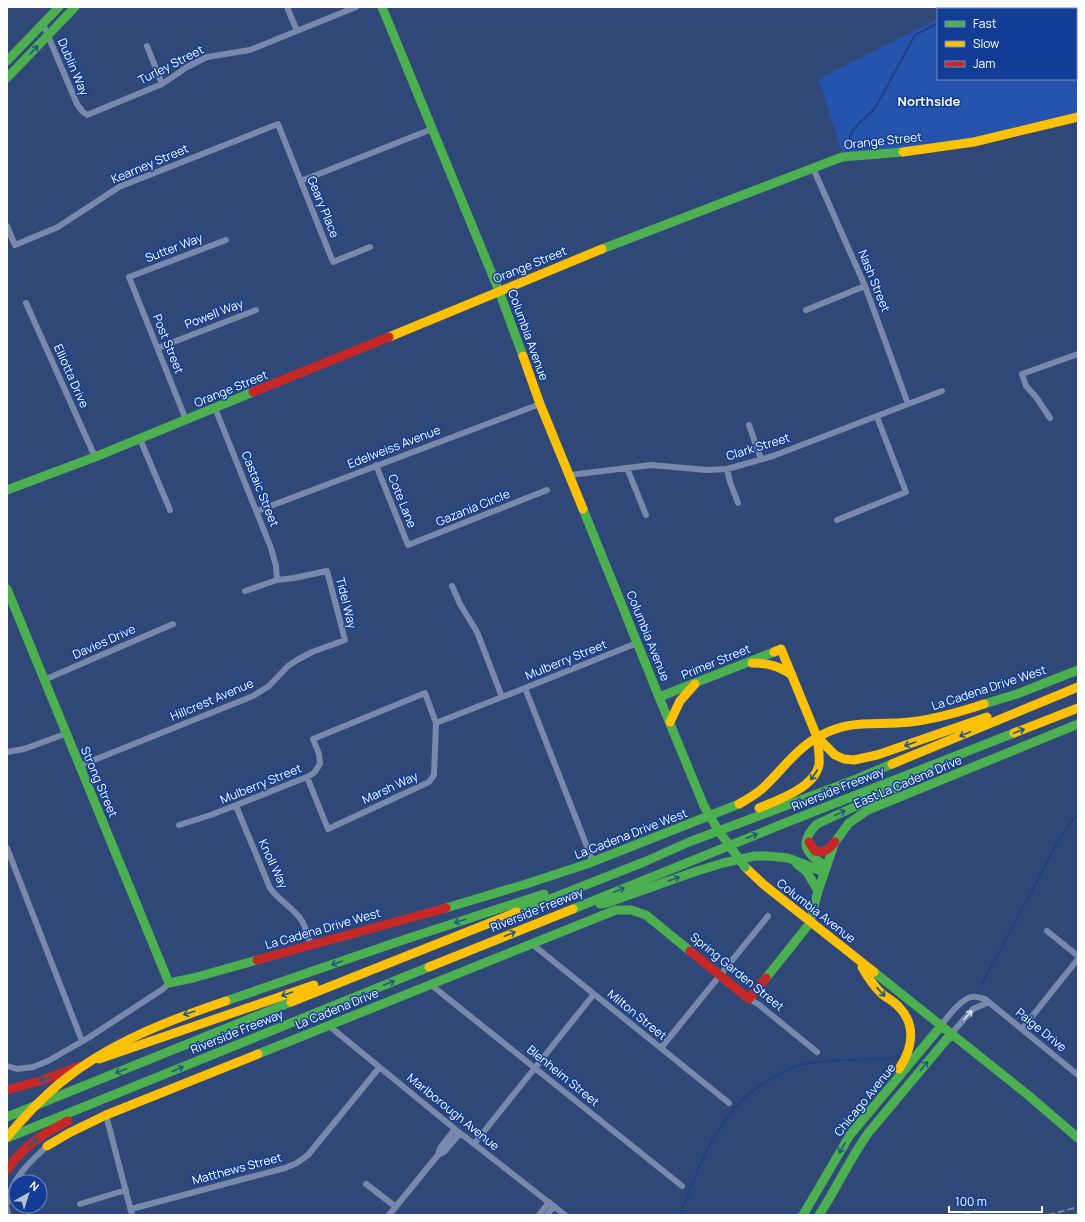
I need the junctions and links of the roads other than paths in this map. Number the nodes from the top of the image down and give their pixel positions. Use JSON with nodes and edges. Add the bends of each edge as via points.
{"nodes":[{"id":1,"x":59,"y":7,"type":"edge"},
{"id":2,"x":75,"y":7,"type":"edge"},
{"id":3,"x":287,"y":7,"type":"edge"},
{"id":4,"x":356,"y":7,"type":"edge"},
{"id":5,"x":382,"y":7,"type":"edge"},
{"id":6,"x":43,"y":24,"type":"junction"},
{"id":7,"x":297,"y":31,"type":"junction"},
{"id":8,"x":48,"y":37,"type":"junction"},
{"id":9,"x":147,"y":46,"type":"dead end"},
{"id":10,"x":7,"y":61,"type":"edge"},
{"id":11,"x":7,"y":78,"type":"edge"},
{"id":12,"x":162,"y":84,"type":"junction"},
{"id":13,"x":87,"y":115,"type":"joint"},
{"id":14,"x":1078,"y":117,"type":"edge"},
{"id":15,"x":278,"y":124,"type":"joint"},
{"id":16,"x":432,"y":129,"type":"junction"},
{"id":17,"x":813,"y":168,"type":"junction"},
{"id":18,"x":301,"y":181,"type":"junction"},
{"id":19,"x":7,"y":226,"type":"edge"},
{"id":20,"x":226,"y":240,"type":"dead end"},
{"id":21,"x":370,"y":247,"type":"dead end"},
{"id":22,"x":130,"y":277,"type":"joint"},
{"id":23,"x":865,"y":286,"type":"junction"},
{"id":24,"x":499,"y":291,"type":"junction"},
{"id":25,"x":26,"y":303,"type":"dead end"},
{"id":26,"x":256,"y":310,"type":"dead end"},
{"id":27,"x":806,"y":310,"type":"dead end"},
{"id":28,"x":158,"y":348,"type":"junction"},
{"id":29,"x":1078,"y":354,"type":"edge"},
{"id":30,"x":942,"y":391,"type":"dead end"},
{"id":31,"x":540,"y":404,"type":"junction"},
{"id":32,"x":908,"y":404,"type":"junction"},
{"id":33,"x":215,"y":408,"type":"junction"},
{"id":34,"x":877,"y":417,"type":"junction"},
{"id":35,"x":1050,"y":418,"type":"dead end"},
{"id":36,"x":186,"y":420,"type":"junction"},
{"id":37,"x":749,"y":425,"type":"dead end"},
{"id":38,"x":140,"y":439,"type":"junction"},
{"id":39,"x":95,"y":457,"type":"junction"},
{"id":40,"x":761,"y":459,"type":"junction"},
{"id":41,"x":376,"y":465,"type":"junction"},
{"id":42,"x":627,"y":468,"type":"junction"},
{"id":43,"x":727,"y":468,"type":"junction"},
{"id":44,"x":570,"y":475,"type":"junction"},
{"id":45,"x":7,"y":490,"type":"edge"},
{"id":46,"x":547,"y":490,"type":"dead end"},
{"id":47,"x":738,"y":503,"type":"dead end"},
{"id":48,"x":170,"y":510,"type":"dead end"},
{"id":49,"x":257,"y":511,"type":"junction"},
{"id":50,"x":646,"y":515,"type":"dead end"},
{"id":51,"x":837,"y":520,"type":"dead end"},
{"id":52,"x":408,"y":545,"type":"joint"},
{"id":53,"x":277,"y":580,"type":"junction"},
{"id":54,"x":452,"y":586,"type":"dead end"},
{"id":55,"x":7,"y":589,"type":"edge"},
{"id":56,"x":245,"y":591,"type":"dead end"},
{"id":57,"x":173,"y":624,"type":"dead end"},
{"id":58,"x":344,"y":640,"type":"joint"},
{"id":59,"x":637,"y":643,"type":"junction"},
{"id":60,"x":747,"y":663,"type":"junction"},
{"id":61,"x":1078,"y":670,"type":"edge"},
{"id":62,"x":792,"y":675,"type":"junction"},
{"id":63,"x":44,"y":680,"type":"junction"},
{"id":64,"x":695,"y":684,"type":"junction"},
{"id":65,"x":1078,"y":687,"type":"edge"},
{"id":66,"x":525,"y":688,"type":"junction"},
{"id":67,"x":1066,"y":692,"type":"junction"},
{"id":68,"x":425,"y":694,"type":"joint"},
{"id":69,"x":502,"y":697,"type":"junction"},
{"id":70,"x":660,"y":698,"type":"junction"},
{"id":71,"x":1078,"y":708,"type":"edge"},
{"id":72,"x":670,"y":722,"type":"junction"},
{"id":73,"x":436,"y":723,"type":"junction"},
{"id":74,"x":1078,"y":724,"type":"edge"},
{"id":75,"x":65,"y":734,"type":"junction"},
{"id":76,"x":817,"y":737,"type":"junction"},
{"id":77,"x":7,"y":752,"type":"edge"},
{"id":78,"x":930,"y":765,"type":"junction"},
{"id":79,"x":78,"y":766,"type":"junction"},
{"id":80,"x":308,"y":777,"type":"junction"},
{"id":81,"x":236,"y":806,"type":"junction"},
{"id":82,"x":179,"y":825,"type":"dead end"},
{"id":83,"x":808,"y":834,"type":"junction"},
{"id":84,"x":690,"y":842,"type":"junction"},
{"id":85,"x":835,"y":842,"type":"junction"},
{"id":86,"x":7,"y":848,"type":"edge"},
{"id":87,"x":790,"y":859,"type":"junction"},
{"id":88,"x":593,"y":862,"type":"junction"},
{"id":89,"x":644,"y":862,"type":"junction"},
{"id":90,"x":825,"y":869,"type":"junction"},
{"id":91,"x":818,"y":891,"type":"junction"},
{"id":92,"x":570,"y":910,"type":"junction"},
{"id":93,"x":640,"y":913,"type":"joint"},
{"id":94,"x":768,"y":916,"type":"dead end"},
{"id":95,"x":810,"y":923,"type":"junction"},
{"id":96,"x":1047,"y":930,"type":"dead end"},
{"id":97,"x":532,"y":944,"type":"junction"},
{"id":98,"x":311,"y":945,"type":"junction"},
{"id":99,"x":417,"y":951,"type":"junction"},
{"id":100,"x":1078,"y":956,"type":"edge"},
{"id":101,"x":1078,"y":959,"type":"edge"},
{"id":102,"x":858,"y":960,"type":"junction"},
{"id":103,"x":720,"y":975,"type":"junction"},
{"id":104,"x":169,"y":983,"type":"junction"},
{"id":105,"x":430,"y":984,"type":"junction"},
{"id":106,"x":594,"y":994,"type":"junction"},
{"id":107,"x":749,"y":999,"type":"junction"},
{"id":108,"x":989,"y":1002,"type":"junction"},
{"id":109,"x":328,"y":1025,"type":"junction"},
{"id":110,"x":941,"y":1026,"type":"junction"},
{"id":111,"x":1022,"y":1029,"type":"junction"},
{"id":112,"x":951,"y":1034,"type":"junction"},
{"id":113,"x":82,"y":1041,"type":"junction"},
{"id":114,"x":661,"y":1048,"type":"junction"},
{"id":115,"x":817,"y":1052,"type":"dead end"},
{"id":116,"x":7,"y":1066,"type":"edge"},
{"id":117,"x":379,"y":1068,"type":"junction"},
{"id":118,"x":535,"y":1068,"type":"junction"},
{"id":119,"x":1078,"y":1075,"type":"edge"},
{"id":120,"x":142,"y":1084,"type":"junction"},
{"id":121,"x":7,"y":1090,"type":"edge"},
{"id":122,"x":882,"y":1096,"type":"junction"},
{"id":123,"x":729,"y":1103,"type":"dead end"},
{"id":124,"x":106,"y":1114,"type":"junction"},
{"id":125,"x":7,"y":1117,"type":"edge"},
{"id":126,"x":455,"y":1129,"type":"junction"},
{"id":127,"x":460,"y":1133,"type":"junction"},
{"id":128,"x":7,"y":1138,"type":"edge"},
{"id":129,"x":1078,"y":1138,"type":"edge"},
{"id":130,"x":474,"y":1144,"type":"junction"},
{"id":131,"x":47,"y":1146,"type":"joint"},
{"id":132,"x":438,"y":1155,"type":"junction"},
{"id":133,"x":7,"y":1170,"type":"edge"},
{"id":134,"x":366,"y":1184,"type":"dead end"},
{"id":135,"x":682,"y":1186,"type":"dead end"},
{"id":136,"x":126,"y":1190,"type":"junction"},
{"id":137,"x":7,"y":1204,"type":"edge"},
{"id":138,"x":80,"y":1204,"type":"dead end"},
{"id":139,"x":551,"y":1204,"type":"junction"},
{"id":140,"x":396,"y":1207,"type":"junction"},
{"id":141,"x":7,"y":1209,"type":"edge"},
{"id":142,"x":132,"y":1212,"type":"edge"},
{"id":143,"x":8,"y":1215,"type":"edge"},
{"id":144,"x":390,"y":1215,"type":"edge"},
{"id":145,"x":539,"y":1215,"type":"edge"},
{"id":146,"x":547,"y":1215,"type":"edge"},
{"id":147,"x":565,"y":1215,"type":"edge"},
{"id":148,"x":803,"y":1215,"type":"edge"},
{"id":149,"x":819,"y":1215,"type":"edge"}],
"edges":[{"from":1,"to":6,"type":"main road"},
{"from":2,"to":8,"type":"main road"},
{"from":3,"to":7,"type":"street"},
{"from":4,"to":7,"type":"street","name":"Turley Street"},
{"from":5,"to":16,"type":"main road","name":"Columbia Avenue"},
{"from":6,"to":8,"type":"street","name":"Dublin Way"},
{"from":6,"to":10,"type":"main road"},
{"from":7,"to":12,"type":"street","name":"Turley Street","via":[[250,50],[207,57]]},
{"from":11,"to":8,"type":"main road","one_way":true},
{"from":8,"to":13,"type":"street","name":"Dublin Way","via":[[77,104]]},
{"from":9,"to":12,"type":"street"},
{"from":12,"to":13,"type":"street","name":"Turley Street"},
{"from":14,"to":17,"type":"main road","name":"Orange Street","via":[[974,142],[842,157]]},
{"from":15,"to":18,"type":"street","name":"Geary Place"},
{"from":15,"to":19,"type":"street","name":"Kearney Street","via":[[119,188],[66,223],[15,245]]},
{"from":16,"to":18,"type":"street"},
{"from":16,"to":24,"type":"main road","name":"Columbia Avenue"},
{"from":17,"to":23,"type":"street","name":"Nash Street"},
{"from":17,"to":24,"type":"main road","name":"Orange Street"},
{"from":18,"to":21,"type":"street","name":"Geary Place","via":[[333,262]]},
{"from":20,"to":22,"type":"street","name":"Sutter Way"},
{"from":22,"to":28,"type":"street","name":"Post Street"},
{"from":23,"to":27,"type":"street"},
{"from":23,"to":32,"type":"street","name":"Nash Street"},
{"from":24,"to":31,"type":"main road","name":"Columbia Avenue"},
{"from":24,"to":33,"type":"main road","name":"Orange Street"},
{"from":25,"to":39,"type":"street","name":"Elliotta Drive"},
{"from":26,"to":28,"type":"street","name":"Powell Way"},
{"from":28,"to":36,"type":"street","name":"Post Street"},
{"from":29,"to":35,"type":"street","via":[[1022,374],[1026,386]]},
{"from":30,"to":32,"type":"street","name":"Clark Street"},
{"from":31,"to":41,"type":"street","name":"Edelweiss Avenue"},
{"from":31,"to":44,"type":"main road","name":"Columbia Avenue"},
{"from":32,"to":34,"type":"street","name":"Clark Street"},
{"from":33,"to":36,"type":"main road","name":"Orange Street"},
{"from":33,"to":49,"type":"street","name":"Castaic Street"},
{"from":34,"to":40,"type":"street","name":"Clark Street"},
{"from":34,"to":51,"type":"street","via":[[906,492]]},
{"from":36,"to":38,"type":"main road","name":"Orange Street"},
{"from":37,"to":40,"type":"street"},
{"from":38,"to":39,"type":"main road","name":"Orange Street"},
{"from":38,"to":48,"type":"street"},
{"from":39,"to":45,"type":"main road","name":"Orange Street"},
{"from":40,"to":43,"type":"street","name":"Clark Street"},
{"from":41,"to":49,"type":"street","name":"Edelweiss Avenue"},
{"from":41,"to":52,"type":"street","name":"Cote Lane"},
{"from":42,"to":43,"type":"street","name":"Clark Street","via":[[651,465],[708,470]]},
{"from":42,"to":44,"type":"street","name":"Clark Street"},
{"from":42,"to":50,"type":"street"},
{"from":43,"to":47,"type":"street"},
{"from":44,"to":59,"type":"main road","name":"Columbia Avenue"},
{"from":46,"to":52,"type":"street","name":"Gazania Circle"},
{"from":49,"to":53,"type":"street","name":"Castaic Street","via":[[271,548]]},
{"from":53,"to":56,"type":"street"},
{"from":53,"to":58,"type":"street","name":"Tidel Way","via":[[327,571]]},
{"from":54,"to":69,"type":"street","via":[[477,632]]},
{"from":55,"to":63,"type":"main road","name":"Strong Street"},
{"from":57,"to":63,"type":"street","name":"Davies Drive"},
{"from":58,"to":79,"type":"street","name":"Hillcrest Avenue","via":[[297,660],[269,686],[253,696]]},
{"from":59,"to":66,"type":"street","name":"Mulberry Street"},
{"from":59,"to":70,"type":"main road","name":"Columbia Avenue"},
{"from":60,"to":62,"type":"main road","via":[[767,662]]},
{"from":60,"to":62,"type":"main road","name":"Primer Street","via":[[782,649]]},
{"from":60,"to":64,"type":"main road","name":"Primer Street"},
{"from":61,"to":76,"type":"main road","name":"La Cadena Drive West","via":[[1017,694],[948,716],[916,721],[847,725]]},
{"from":62,"to":76,"type":"main road"},
{"from":63,"to":75,"type":"main road","name":"Strong Street"},
{"from":64,"to":70,"type":"main road","name":"Primer Street"},
{"from":64,"to":72,"type":"main road","via":[[680,701]]},
{"from":65,"to":67,"type":"main road","name":"Riverside Freeway"},
{"from":66,"to":69,"type":"street","name":"Mulberry Street"},
{"from":66,"to":88,"type":"street"},
{"from":67,"to":76,"type":"main road","one_way":true,"via":[[1052,691],[975,721],[877,755],[854,760],[835,755]]},
{"from":67,"to":84,"type":"main road","name":"Riverside Freeway","one_way":true,"via":[[854,780]]},
{"from":68,"to":73,"type":"street","name":"Marsh Way"},
{"from":68,"to":80,"type":"street","name":"Mulberry Street","via":[[313,739],[320,764]]},
{"from":69,"to":73,"type":"street","name":"Mulberry Street"},
{"from":70,"to":72,"type":"main road","name":"Columbia Avenue"},
{"from":78,"to":71,"type":"main road","name":"Riverside Freeway","one_way":true},
{"from":72,"to":95,"type":"main road","name":"Columbia Avenue","bridge":true,"via":[[704,806],[729,847],[762,884]]},
{"from":73,"to":80,"type":"street","name":"Marsh Way","via":[[434,775],[429,782],[328,829]]},
{"from":74,"to":85,"type":"main road","name":"East La Cadena Drive","via":[[868,810],[846,825]]},
{"from":75,"to":77,"type":"street","via":[[24,749]]},
{"from":75,"to":79,"type":"main road","name":"Strong Street"},
{"from":76,"to":84,"type":"main road","one_way":true,"via":[[820,760],[815,776],[808,783],[769,804],[704,832]]},
{"from":76,"to":88,"type":"main road","name":"La Cadena Drive West","via":[[796,753],[765,786],[738,805]]},
{"from":83,"to":78,"type":"main road","one_way":true,"via":[[817,824],[902,785]]},
{"from":92,"to":78,"type":"main road","name":"Riverside Freeway","one_way":true},
{"from":79,"to":104,"type":"main road","name":"Strong Street"},
{"from":80,"to":81,"type":"street","name":"Mulberry Street"},
{"from":81,"to":82,"type":"street","name":"Mulberry Street"},
{"from":81,"to":98,"type":"street","name":"Knoll Way","via":[[270,888],[275,896],[302,920]]},
{"from":83,"to":85,"type":"main road","via":[[808,842],[815,851],[824,852]]},
{"from":83,"to":90,"type":"main road","via":[[805,846]]},
{"from":84,"to":89,"type":"main road","name":"Riverside Freeway"},
{"from":85,"to":90,"type":"main road","name":"East La Cadena Drive"},
{"from":86,"to":113,"type":"street"},
{"from":87,"to":90,"type":"main road"},
{"from":87,"to":91,"type":"main road","via":[[807,872]]},
{"from":92,"to":87,"type":"main road","one_way":true,"via":[[607,902],[699,869],[751,856]]},
{"from":88,"to":98,"type":"main road","name":"La Cadena Drive West","via":[[495,894]]},
{"from":89,"to":99,"type":"main road","name":"Riverside Freeway"},
{"from":89,"to":128,"type":"main road","one_way":true,"bridge":true,"via":[[420,934],[183,1015],[136,1035],[96,1057],[60,1082]]},
{"from":90,"to":91,"type":"main road","name":"East La Cadena Drive"},
{"from":91,"to":95,"type":"main road","name":"East La Cadena Drive"},
{"from":120,"to":92,"type":"main road","name":"Riverside Freeway","one_way":true},
{"from":93,"to":97,"type":"main road","name":"La Cadena Drive","via":[[616,910]]},
{"from":93,"to":103,"type":"main road","name":"Spring Garden Street"},
{"from":94,"to":103,"type":"street"},
{"from":95,"to":102,"type":"main road","name":"Columbia Avenue"},
{"from":95,"to":107,"type":"main road"},
{"from":96,"to":100,"type":"street"},
{"from":97,"to":105,"type":"main road","name":"La Cadena Drive"},
{"from":97,"to":106,"type":"street","name":"Milton Street"},
{"from":98,"to":104,"type":"main road","name":"La Cadena Drive West"},
{"from":99,"to":121,"type":"main road","one_way":true,"via":[[125,1049],[44,1080]]},
{"from":99,"to":125,"type":"main road","name":"Riverside Freeway","one_way":true},
{"from":101,"to":111,"type":"street"},
{"from":102,"to":110,"type":"main road","name":"Columbia Avenue"},
{"from":102,"to":122,"type":"main road","one_way":true,"via":[[881,993],[900,1008],[911,1029],[910,1051]]},
{"from":103,"to":107,"type":"main road","name":"Spring Garden Street"},
{"from":103,"to":114,"type":"street"},
{"from":104,"to":113,"type":"street"},
{"from":105,"to":109,"type":"main road","name":"La Cadena Drive"},
{"from":105,"to":118,"type":"street","name":"Blenheim Street"},
{"from":106,"to":114,"type":"street","name":"Milton Street"},
{"from":106,"to":118,"type":"street"},
{"from":107,"to":115,"type":"street","name":"Spring Garden Street"},
{"from":108,"to":110,"type":"street","name":"Paige Drive","via":[[976,996],[966,998]]},
{"from":108,"to":111,"type":"street","name":"Paige Drive"},
{"from":112,"to":108,"type":"street","one_way":true,"via":[[973,1009]]},
{"from":109,"to":117,"type":"street","name":"Marlborough Avenue"},
{"from":109,"to":124,"type":"main road","name":"La Cadena Drive"},
{"from":110,"to":112,"type":"main road","name":"Columbia Avenue"},
{"from":110,"to":122,"type":"main road","name":"Chicago Avenue"},
{"from":111,"to":119,"type":"street","name":"Paige Drive"},
{"from":112,"to":129,"type":"main road","name":"Columbia Avenue"},
{"from":149,"to":112,"type":"main road","name":"Chicago Avenue","one_way":true,"via":[[869,1132]]},
{"from":113,"to":116,"type":"street","via":[[33,1067],[16,1069]]},
{"from":114,"to":123,"type":"street","name":"Milton Street"},
{"from":117,"to":126,"type":"street","name":"Marlborough Avenue"},
{"from":117,"to":142,"type":"street","name":"Matthews Street","via":[[308,1155],[297,1163]]},
{"from":118,"to":130,"type":"street"},
{"from":118,"to":135,"type":"street","name":"Blenheim Street"},
{"from":120,"to":128,"type":"main road","name":"Riverside Freeway"},
{"from":133,"to":120,"type":"main road","one_way":true,"via":[[34,1140]]},
{"from":122,"to":148,"type":"main road","name":"Chicago Avenue","one_way":true,"via":[[850,1135]]},
{"from":124,"to":131,"type":"main road","name":"La Cadena Drive"},
{"from":124,"to":136,"type":"street"},
{"from":126,"to":127,"type":"street","name":"Marlborough Avenue"},
{"from":126,"to":132,"type":"street","via":[[440,1148]]},
{"from":127,"to":130,"type":"street","name":"Marlborough Avenue"},
{"from":127,"to":132,"type":"street","via":[[444,1152]]},
{"from":130,"to":139,"type":"street","name":"Marlborough Avenue"},
{"from":131,"to":137,"type":"street","via":[[15,1181]]},
{"from":132,"to":140,"type":"street"},
{"from":134,"to":140,"type":"street"},
{"from":136,"to":138,"type":"street"},
{"from":136,"to":142,"type":"street"},
{"from":139,"to":145,"type":"street"},
{"from":139,"to":146,"type":"street"},
{"from":139,"to":147,"type":"street","name":"Marlborough Avenue"},
{"from":140,"to":144,"type":"street"},
{"from":141,"to":143,"type":"street"}]}
